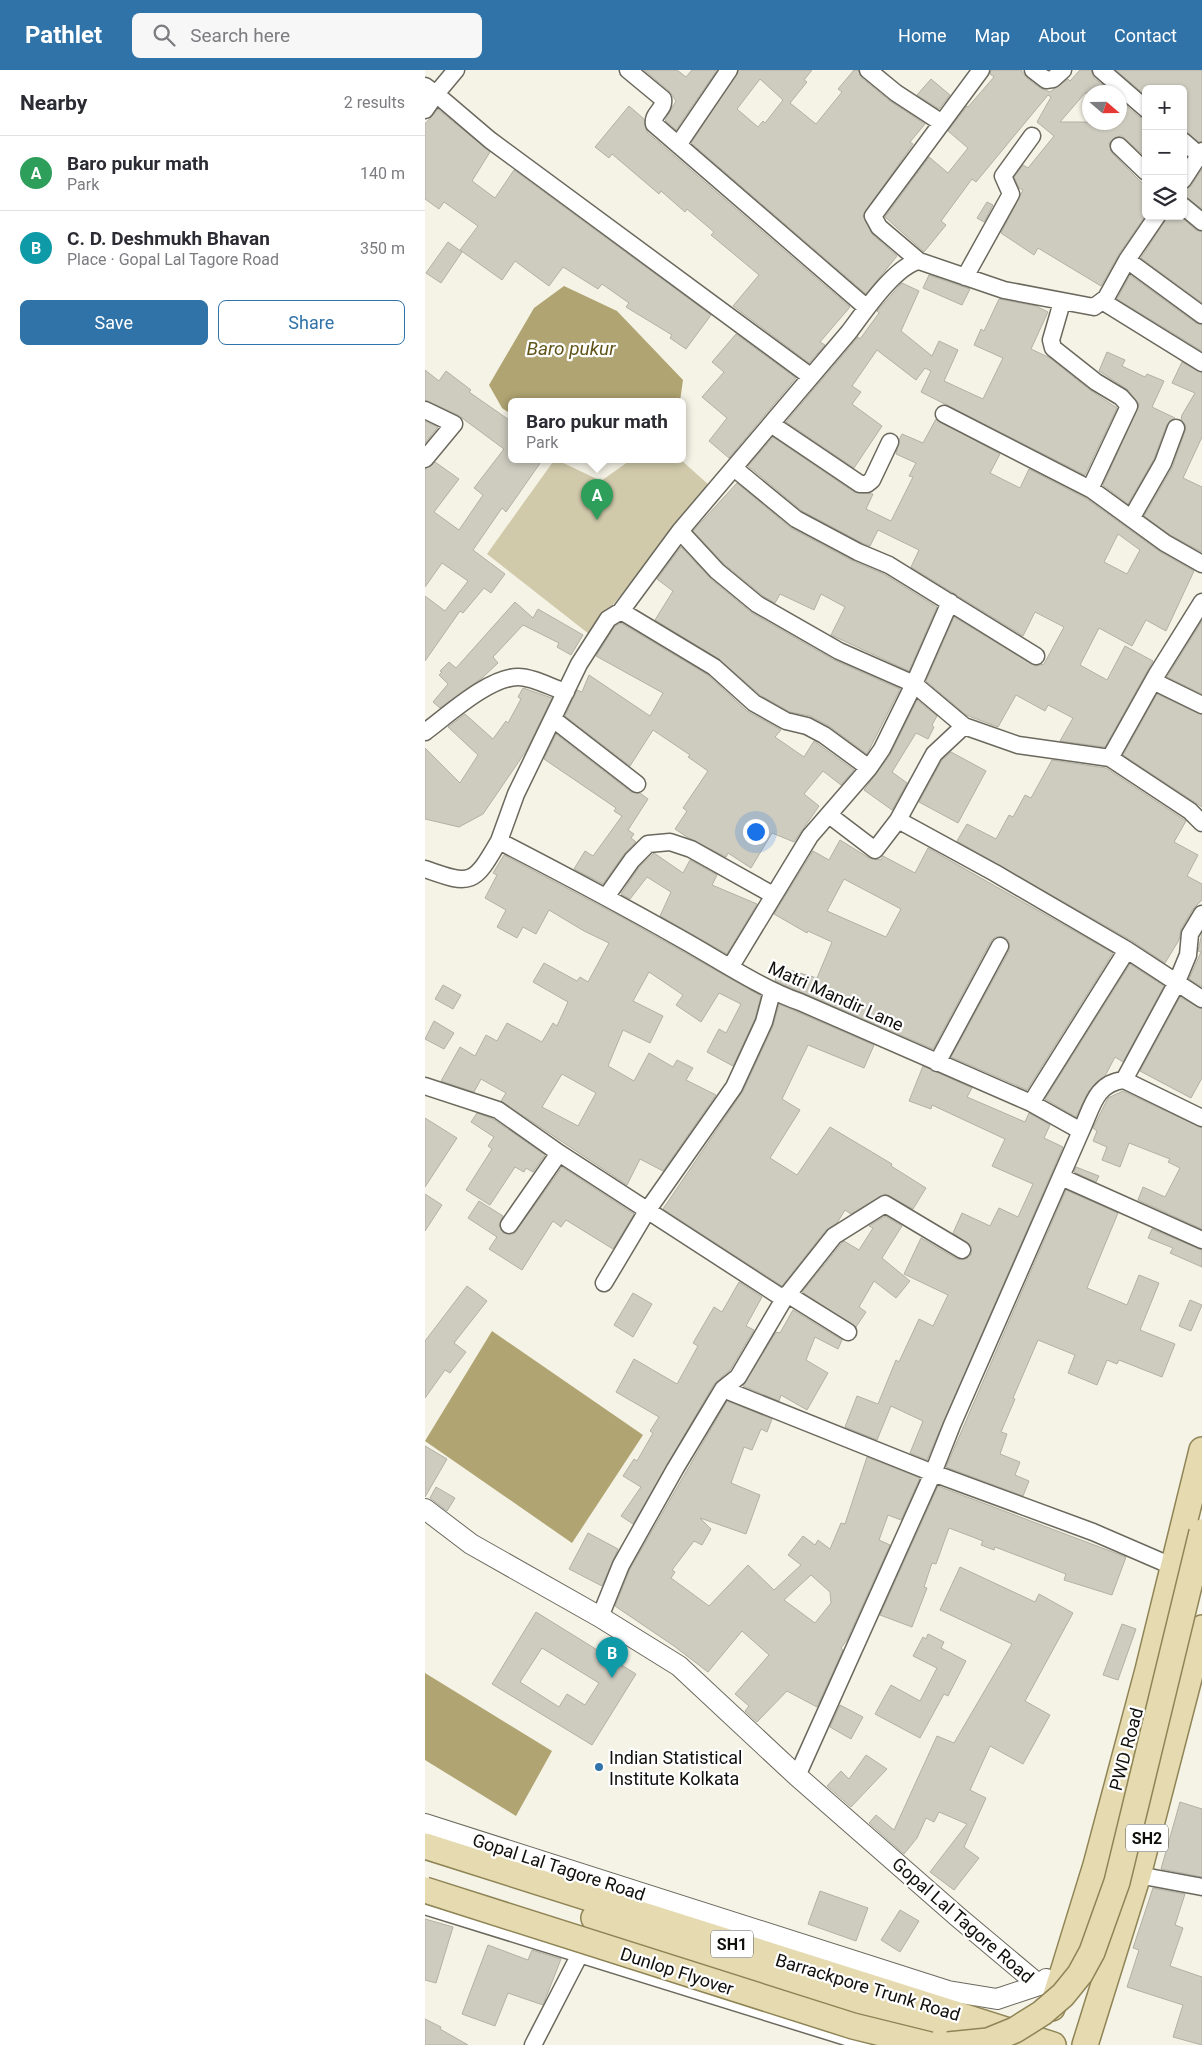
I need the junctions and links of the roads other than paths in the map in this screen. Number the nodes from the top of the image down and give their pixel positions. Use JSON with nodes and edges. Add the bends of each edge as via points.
{"nodes":[{"id":1,"x":456,"y":70,"type":"edge"},
{"id":2,"x":628,"y":70,"type":"edge"},
{"id":3,"x":729,"y":70,"type":"edge"},
{"id":4,"x":868,"y":70,"type":"edge"},
{"id":5,"x":981,"y":70,"type":"edge"},
{"id":6,"x":1033,"y":70,"type":"edge"},
{"id":7,"x":1063,"y":70,"type":"edge"},
{"id":8,"x":1101,"y":70,"type":"edge"},
{"id":9,"x":431,"y":90,"type":"edge"},
{"id":10,"x":1142,"y":106,"type":"edge"},
{"id":11,"x":425,"y":110,"type":"edge"},
{"id":12,"x":942,"y":123,"type":"junction"},
{"id":13,"x":1032,"y":136,"type":"dead end"},
{"id":14,"x":1187,"y":144,"type":"edge"},
{"id":15,"x":678,"y":145,"type":"junction"},
{"id":16,"x":1119,"y":146,"type":"dead end"},
{"id":17,"x":1201,"y":153,"type":"edge"},
{"id":18,"x":1142,"y":168,"type":"edge"},
{"id":19,"x":1186,"y":175,"type":"edge"},
{"id":20,"x":1187,"y":209,"type":"edge"},
{"id":21,"x":1154,"y":220,"type":"edge"},
{"id":22,"x":1202,"y":222,"type":"edge"},
{"id":23,"x":1127,"y":260,"type":"junction"},
{"id":24,"x":919,"y":261,"type":"junction"},
{"id":25,"x":965,"y":277,"type":"junction"},
{"id":26,"x":1102,"y":301,"type":"junction"},
{"id":27,"x":1062,"y":302,"type":"junction"},
{"id":28,"x":867,"y":308,"type":"junction"},
{"id":29,"x":1202,"y":315,"type":"edge"},
{"id":30,"x":1202,"y":363,"type":"edge"},
{"id":31,"x":810,"y":376,"type":"junction"},
{"id":32,"x":425,"y":410,"type":"edge"},
{"id":33,"x":945,"y":414,"type":"dead end"},
{"id":34,"x":771,"y":424,"type":"junction"},
{"id":35,"x":1176,"y":428,"type":"dead end"},
{"id":36,"x":890,"y":442,"type":"dead end"},
{"id":37,"x":425,"y":459,"type":"edge"},
{"id":38,"x":734,"y":468,"type":"junction"},
{"id":39,"x":1090,"y":489,"type":"junction"},
{"id":40,"x":1132,"y":517,"type":"junction"},
{"id":41,"x":679,"y":531,"type":"junction"},
{"id":42,"x":1201,"y":562,"type":"edge"},
{"id":43,"x":949,"y":602,"type":"junction"},
{"id":44,"x":1202,"y":602,"type":"edge"},
{"id":45,"x":621,"y":611,"type":"junction"},
{"id":46,"x":1036,"y":656,"type":"dead end"},
{"id":47,"x":1153,"y":681,"type":"junction"},
{"id":48,"x":914,"y":684,"type":"junction"},
{"id":49,"x":566,"y":692,"type":"junction"},
{"id":50,"x":1202,"y":705,"type":"edge"},
{"id":51,"x":553,"y":719,"type":"junction"},
{"id":52,"x":964,"y":726,"type":"junction"},
{"id":53,"x":425,"y":732,"type":"edge"},
{"id":54,"x":1110,"y":758,"type":"junction"},
{"id":55,"x":869,"y":768,"type":"junction"},
{"id":56,"x":637,"y":784,"type":"dead end"},
{"id":57,"x":829,"y":814,"type":"junction"},
{"id":58,"x":898,"y":820,"type":"junction"},
{"id":59,"x":1202,"y":823,"type":"edge"},
{"id":60,"x":499,"y":841,"type":"junction"},
{"id":61,"x":425,"y":869,"type":"edge"},
{"id":62,"x":773,"y":895,"type":"junction"},
{"id":63,"x":607,"y":897,"type":"junction"},
{"id":64,"x":1202,"y":914,"type":"edge"},
{"id":65,"x":1000,"y":946,"type":"dead end"},
{"id":66,"x":1127,"y":950,"type":"junction"},
{"id":67,"x":731,"y":966,"type":"junction"},
{"id":68,"x":1176,"y":984,"type":"junction"},
{"id":69,"x":772,"y":992,"type":"junction"},
{"id":70,"x":1202,"y":999,"type":"edge"},
{"id":71,"x":937,"y":1063,"type":"junction"},
{"id":72,"x":1124,"y":1080,"type":"junction"},
{"id":73,"x":425,"y":1086,"type":"edge"},
{"id":74,"x":1031,"y":1103,"type":"junction"},
{"id":75,"x":1202,"y":1118,"type":"edge"},
{"id":76,"x":1081,"y":1131,"type":"junction"},
{"id":77,"x":559,"y":1154,"type":"junction"},
{"id":78,"x":1061,"y":1177,"type":"junction"},
{"id":79,"x":647,"y":1211,"type":"junction"},
{"id":80,"x":509,"y":1225,"type":"dead end"},
{"id":81,"x":1202,"y":1240,"type":"edge"},
{"id":82,"x":962,"y":1250,"type":"dead end"},
{"id":83,"x":604,"y":1284,"type":"dead end"},
{"id":84,"x":786,"y":1296,"type":"junction"},
{"id":85,"x":847,"y":1332,"type":"dead end"},
{"id":86,"x":723,"y":1389,"type":"junction"},
{"id":87,"x":1202,"y":1450,"type":"edge"},
{"id":88,"x":933,"y":1473,"type":"junction"},
{"id":89,"x":425,"y":1509,"type":"edge"},
{"id":90,"x":1202,"y":1532,"type":"edge"},
{"id":91,"x":1174,"y":1567,"type":"junction"},
{"id":92,"x":600,"y":1617,"type":"junction"},
{"id":93,"x":1202,"y":1628,"type":"edge"},
{"id":94,"x":797,"y":1776,"type":"junction"},
{"id":95,"x":425,"y":1824,"type":"edge"},
{"id":96,"x":425,"y":1846,"type":"edge"},
{"id":97,"x":425,"y":1864,"type":"edge"},
{"id":98,"x":1138,"y":1875,"type":"junction"},
{"id":99,"x":1202,"y":1887,"type":"edge"},
{"id":100,"x":425,"y":1890,"type":"edge"},
{"id":101,"x":425,"y":1906,"type":"edge"},
{"id":102,"x":579,"y":1956,"type":"junction"},
{"id":103,"x":1068,"y":1959,"type":"junction"},
{"id":104,"x":1039,"y":1985,"type":"junction"},
{"id":105,"x":935,"y":2042,"type":"edge"},
{"id":106,"x":1044,"y":2044,"type":"edge"},
{"id":107,"x":533,"y":2045,"type":"edge"},
{"id":108,"x":872,"y":2045,"type":"edge"},
{"id":109,"x":971,"y":2045,"type":"edge"},
{"id":110,"x":1085,"y":2045,"type":"edge"}],
"edges":[{"from":1,"to":9,"type":"street"},
{"from":2,"to":15,"type":"street","via":[[663,100],[654,124]]},
{"from":3,"to":15,"type":"street"},
{"from":4,"to":12,"type":"street"},
{"from":5,"to":12,"type":"street"},
{"from":6,"to":7,"type":"street","via":[[1046,80],[1053,79]]},
{"from":8,"to":10,"type":"street"},
{"from":9,"to":11,"type":"street"},
{"from":9,"to":31,"type":"street","via":[[498,146]]},
{"from":12,"to":24,"type":"street","via":[[873,216],[879,227]]},
{"from":13,"to":25,"type":"street","via":[[1003,176],[1011,194]]},
{"from":14,"to":17,"type":"street"},
{"from":15,"to":28,"type":"street"},
{"from":16,"to":18,"type":"street"},
{"from":17,"to":19,"type":"street"},
{"from":20,"to":22,"type":"street"},
{"from":21,"to":23,"type":"street"},
{"from":23,"to":26,"type":"street"},
{"from":23,"to":29,"type":"street"},
{"from":24,"to":25,"type":"street"},
{"from":24,"to":28,"type":"street","via":[[905,266]]},
{"from":25,"to":27,"type":"street","via":[[1004,290]]},
{"from":26,"to":27,"type":"street","via":[[1094,307]]},
{"from":26,"to":30,"type":"street"},
{"from":27,"to":39,"type":"street","via":[[1051,340],[1053,348],[1129,406]]},
{"from":28,"to":31,"type":"street"},
{"from":31,"to":34,"type":"street"},
{"from":32,"to":37,"type":"street","via":[[454,424]]},
{"from":33,"to":39,"type":"street"},
{"from":34,"to":36,"type":"street","via":[[860,484],[872,480]]},
{"from":34,"to":38,"type":"street"},
{"from":35,"to":40,"type":"street","via":[[1163,463]]},
{"from":38,"to":41,"type":"street"},
{"from":38,"to":43,"type":"street","via":[[796,519],[889,565]]},
{"from":39,"to":40,"type":"street"},
{"from":40,"to":42,"type":"street","via":[[1165,542]]},
{"from":41,"to":45,"type":"street"},
{"from":41,"to":48,"type":"street","via":[[717,571],[757,604],[839,651]]},
{"from":43,"to":46,"type":"street"},
{"from":43,"to":48,"type":"street"},
{"from":44,"to":47,"type":"street"},
{"from":45,"to":49,"type":"street","via":[[608,619],[579,664]]},
{"from":45,"to":55,"type":"street","via":[[714,667],[754,703],[786,721],[807,726],[824,735]]},
{"from":47,"to":50,"type":"street"},
{"from":47,"to":54,"type":"street"},
{"from":48,"to":52,"type":"street"},
{"from":48,"to":55,"type":"street"},
{"from":49,"to":51,"type":"street"},
{"from":49,"to":53,"type":"street","via":[[520,677],[503,678]]},
{"from":51,"to":56,"type":"street"},
{"from":51,"to":60,"type":"street","via":[[516,794]]},
{"from":52,"to":54,"type":"street","via":[[1018,745]]},
{"from":52,"to":58,"type":"street","via":[[934,754]]},
{"from":54,"to":59,"type":"street","via":[[1190,811]]},
{"from":55,"to":57,"type":"street"},
{"from":57,"to":58,"type":"street","via":[[875,850]]},
{"from":57,"to":62,"type":"street","via":[[810,836]]},
{"from":58,"to":66,"type":"street"},
{"from":60,"to":61,"type":"street","via":[[482,871],[469,879],[456,880]]},
{"from":60,"to":63,"type":"street","name":"Matri Mandir Lane"},
{"from":62,"to":63,"type":"street","via":[[691,849],[670,842],[647,844]]},
{"from":62,"to":67,"type":"street"},
{"from":63,"to":67,"type":"street","name":"Matri Mandir Lane"},
{"from":64,"to":68,"type":"street","via":[[1190,934],[1188,954]]},
{"from":65,"to":71,"type":"street"},
{"from":66,"to":68,"type":"street"},
{"from":66,"to":74,"type":"street"},
{"from":67,"to":69,"type":"street","name":"Matri Mandir Lane"},
{"from":68,"to":70,"type":"street"},
{"from":68,"to":72,"type":"street"},
{"from":69,"to":71,"type":"street","name":"Matri Mandir Lane"},
{"from":69,"to":79,"type":"street","via":[[764,1022],[734,1087]]},
{"from":71,"to":74,"type":"street","name":"Matri Mandir Lane"},
{"from":72,"to":75,"type":"street"},
{"from":72,"to":76,"type":"street","via":[[1101,1088]]},
{"from":73,"to":77,"type":"street","via":[[498,1110]]},
{"from":74,"to":76,"type":"street","name":"Matri Mandir Lane"},
{"from":76,"to":78,"type":"street"},
{"from":77,"to":79,"type":"street"},
{"from":77,"to":80,"type":"street"},
{"from":78,"to":81,"type":"street"},
{"from":78,"to":88,"type":"street"},
{"from":79,"to":83,"type":"street"},
{"from":79,"to":84,"type":"street"},
{"from":82,"to":84,"type":"street","via":[[885,1204],[834,1236]]},
{"from":84,"to":85,"type":"street"},
{"from":84,"to":86,"type":"street","via":[[739,1377]]},
{"from":86,"to":88,"type":"street"},
{"from":86,"to":92,"type":"street","via":[[621,1565]]},
{"from":87,"to":91,"type":"main road","name":"PWD Road","number":"SH2"},
{"from":88,"to":91,"type":"street","via":[[1093,1532]]},
{"from":88,"to":94,"type":"street"},
{"from":89,"to":92,"type":"street","name":"Gopal Lal Tagore Road","via":[[471,1544]]},
{"from":90,"to":105,"type":"main road","name":"Dunlop Flyover","bridge":true,"via":[[1117,1882],[1092,1952],[1063,1995],[1015,2030],[988,2041]]},
{"from":91,"to":103,"type":"main road","name":"PWD Road","number":"SH2"},
{"from":92,"to":94,"type":"street","name":"Gopal Lal Tagore Road","via":[[679,1666]]},
{"from":93,"to":98,"type":"main road","number":"SH2"},
{"from":94,"to":104,"type":"street","name":"Gopal Lal Tagore Road"},
{"from":95,"to":104,"type":"street","name":"Gopal Lal Tagore Road","via":[[948,1991],[997,1999]]},
{"from":96,"to":106,"type":"main road","name":"Barrackpore Trunk Road","number":"SH1"},
{"from":97,"to":105,"type":"main road","name":"Barrackpore Trunk Road","number":"SH1","via":[[616,1925]]},
{"from":98,"to":99,"type":"street"},
{"from":98,"to":110,"type":"main road","number":"SH2"},
{"from":100,"to":105,"type":"main road","name":"Dunlop Flyover","bridge":true,"via":[[853,2026]]},
{"from":101,"to":102,"type":"street"},
{"from":102,"to":107,"type":"street"},
{"from":102,"to":108,"type":"street"},
{"from":103,"to":104,"type":"street"},
{"from":103,"to":106,"type":"main road","name":"PWD Road","number":"SH2"},
{"from":105,"to":109,"type":"main road","name":"Barrackpore Trunk Road","number":"SH1"}]}
